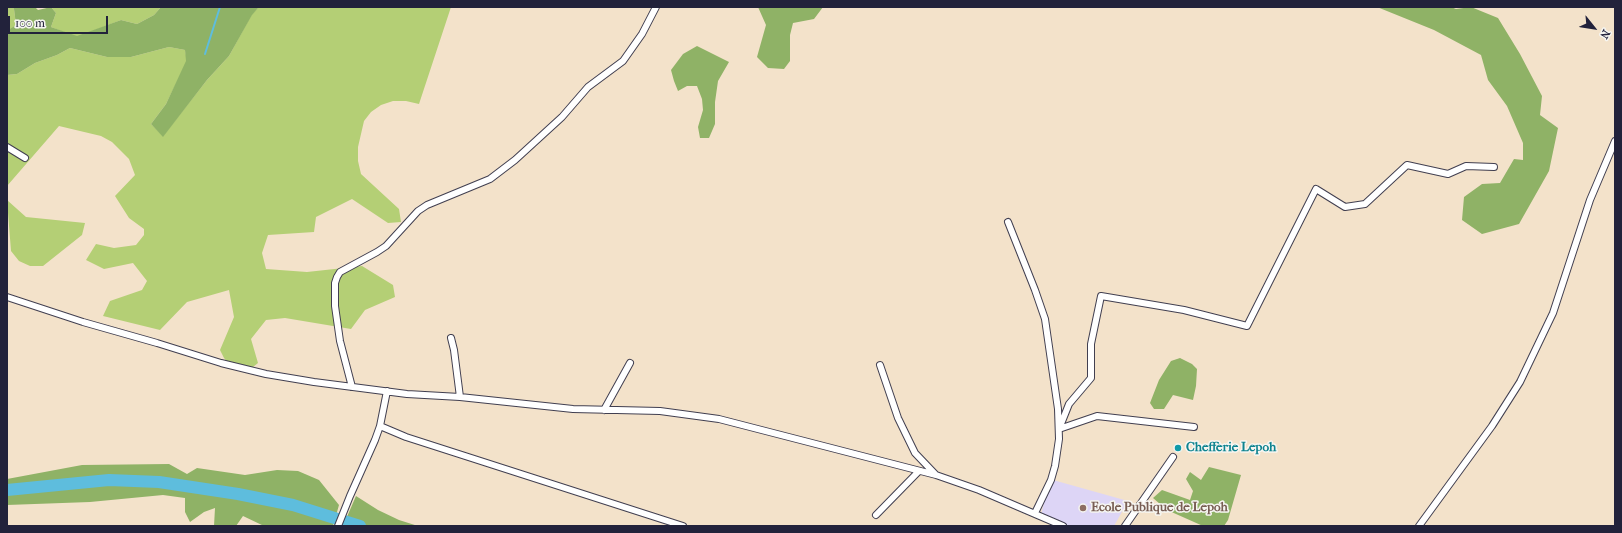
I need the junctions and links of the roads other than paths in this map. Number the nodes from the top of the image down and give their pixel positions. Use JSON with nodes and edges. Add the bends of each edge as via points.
{"nodes":[{"id":1,"x":656,"y":7,"type":"edge"},
{"id":2,"x":1615,"y":141,"type":"edge"},
{"id":3,"x":7,"y":147,"type":"edge"},
{"id":4,"x":25,"y":158,"type":"dead end"},
{"id":5,"x":1494,"y":167,"type":"dead end"},
{"id":6,"x":1008,"y":222,"type":"dead end"},
{"id":7,"x":7,"y":297,"type":"edge"},
{"id":8,"x":451,"y":338,"type":"dead end"},
{"id":9,"x":630,"y":363,"type":"dead end"},
{"id":10,"x":880,"y":365,"type":"dead end"},
{"id":11,"x":352,"y":387,"type":"junction"},
{"id":12,"x":387,"y":391,"type":"junction"},
{"id":13,"x":460,"y":397,"type":"junction"},
{"id":14,"x":604,"y":410,"type":"junction"},
{"id":15,"x":380,"y":426,"type":"junction"},
{"id":16,"x":1194,"y":426,"type":"dead end"},
{"id":17,"x":1059,"y":429,"type":"junction"},
{"id":18,"x":1173,"y":457,"type":"dead end"},
{"id":19,"x":919,"y":471,"type":"junction"},
{"id":20,"x":936,"y":475,"type":"junction"},
{"id":21,"x":1035,"y":513,"type":"junction"},
{"id":22,"x":876,"y":515,"type":"dead end"},
{"id":23,"x":338,"y":526,"type":"edge"},
{"id":24,"x":684,"y":526,"type":"edge"},
{"id":25,"x":1063,"y":526,"type":"edge"},
{"id":26,"x":1125,"y":526,"type":"edge"},
{"id":27,"x":1419,"y":526,"type":"edge"}],
"edges":[{"from":1,"to":11,"type":"street","via":[[642,34],[623,61],[588,87],[567,113],[515,160],[490,179],[427,205],[418,211],[386,246],[340,272],[336,277],[335,306],[340,341]]},
{"from":2,"to":27,"type":"street","via":[[1590,200],[1553,313],[1513,396]]},
{"from":3,"to":4,"type":"street"},
{"from":5,"to":17,"type":"street","via":[[1466,166],[1448,174],[1407,165],[1365,204],[1345,207],[1316,189],[1247,326],[1184,310],[1101,296],[1091,344],[1091,378],[1069,404]]},
{"from":6,"to":17,"type":"street","via":[[1045,319]]},
{"from":7,"to":11,"type":"street","via":[[228,365],[274,376]]},
{"from":8,"to":13,"type":"street"},
{"from":9,"to":14,"type":"street"},
{"from":10,"to":20,"type":"street","via":[[898,418],[915,453]]},
{"from":11,"to":12,"type":"street"},
{"from":12,"to":13,"type":"street"},
{"from":12,"to":15,"type":"street"},
{"from":13,"to":14,"type":"street"},
{"from":14,"to":19,"type":"street","via":[[660,411],[719,419]]},
{"from":15,"to":23,"type":"street"},
{"from":15,"to":24,"type":"street","via":[[406,437]]},
{"from":16,"to":17,"type":"street","via":[[1097,416]]},
{"from":17,"to":21,"type":"street","via":[[1055,466]]},
{"from":18,"to":26,"type":"street"},
{"from":19,"to":20,"type":"street"},
{"from":19,"to":22,"type":"street"},
{"from":20,"to":21,"type":"street"},
{"from":21,"to":25,"type":"street"}]}
